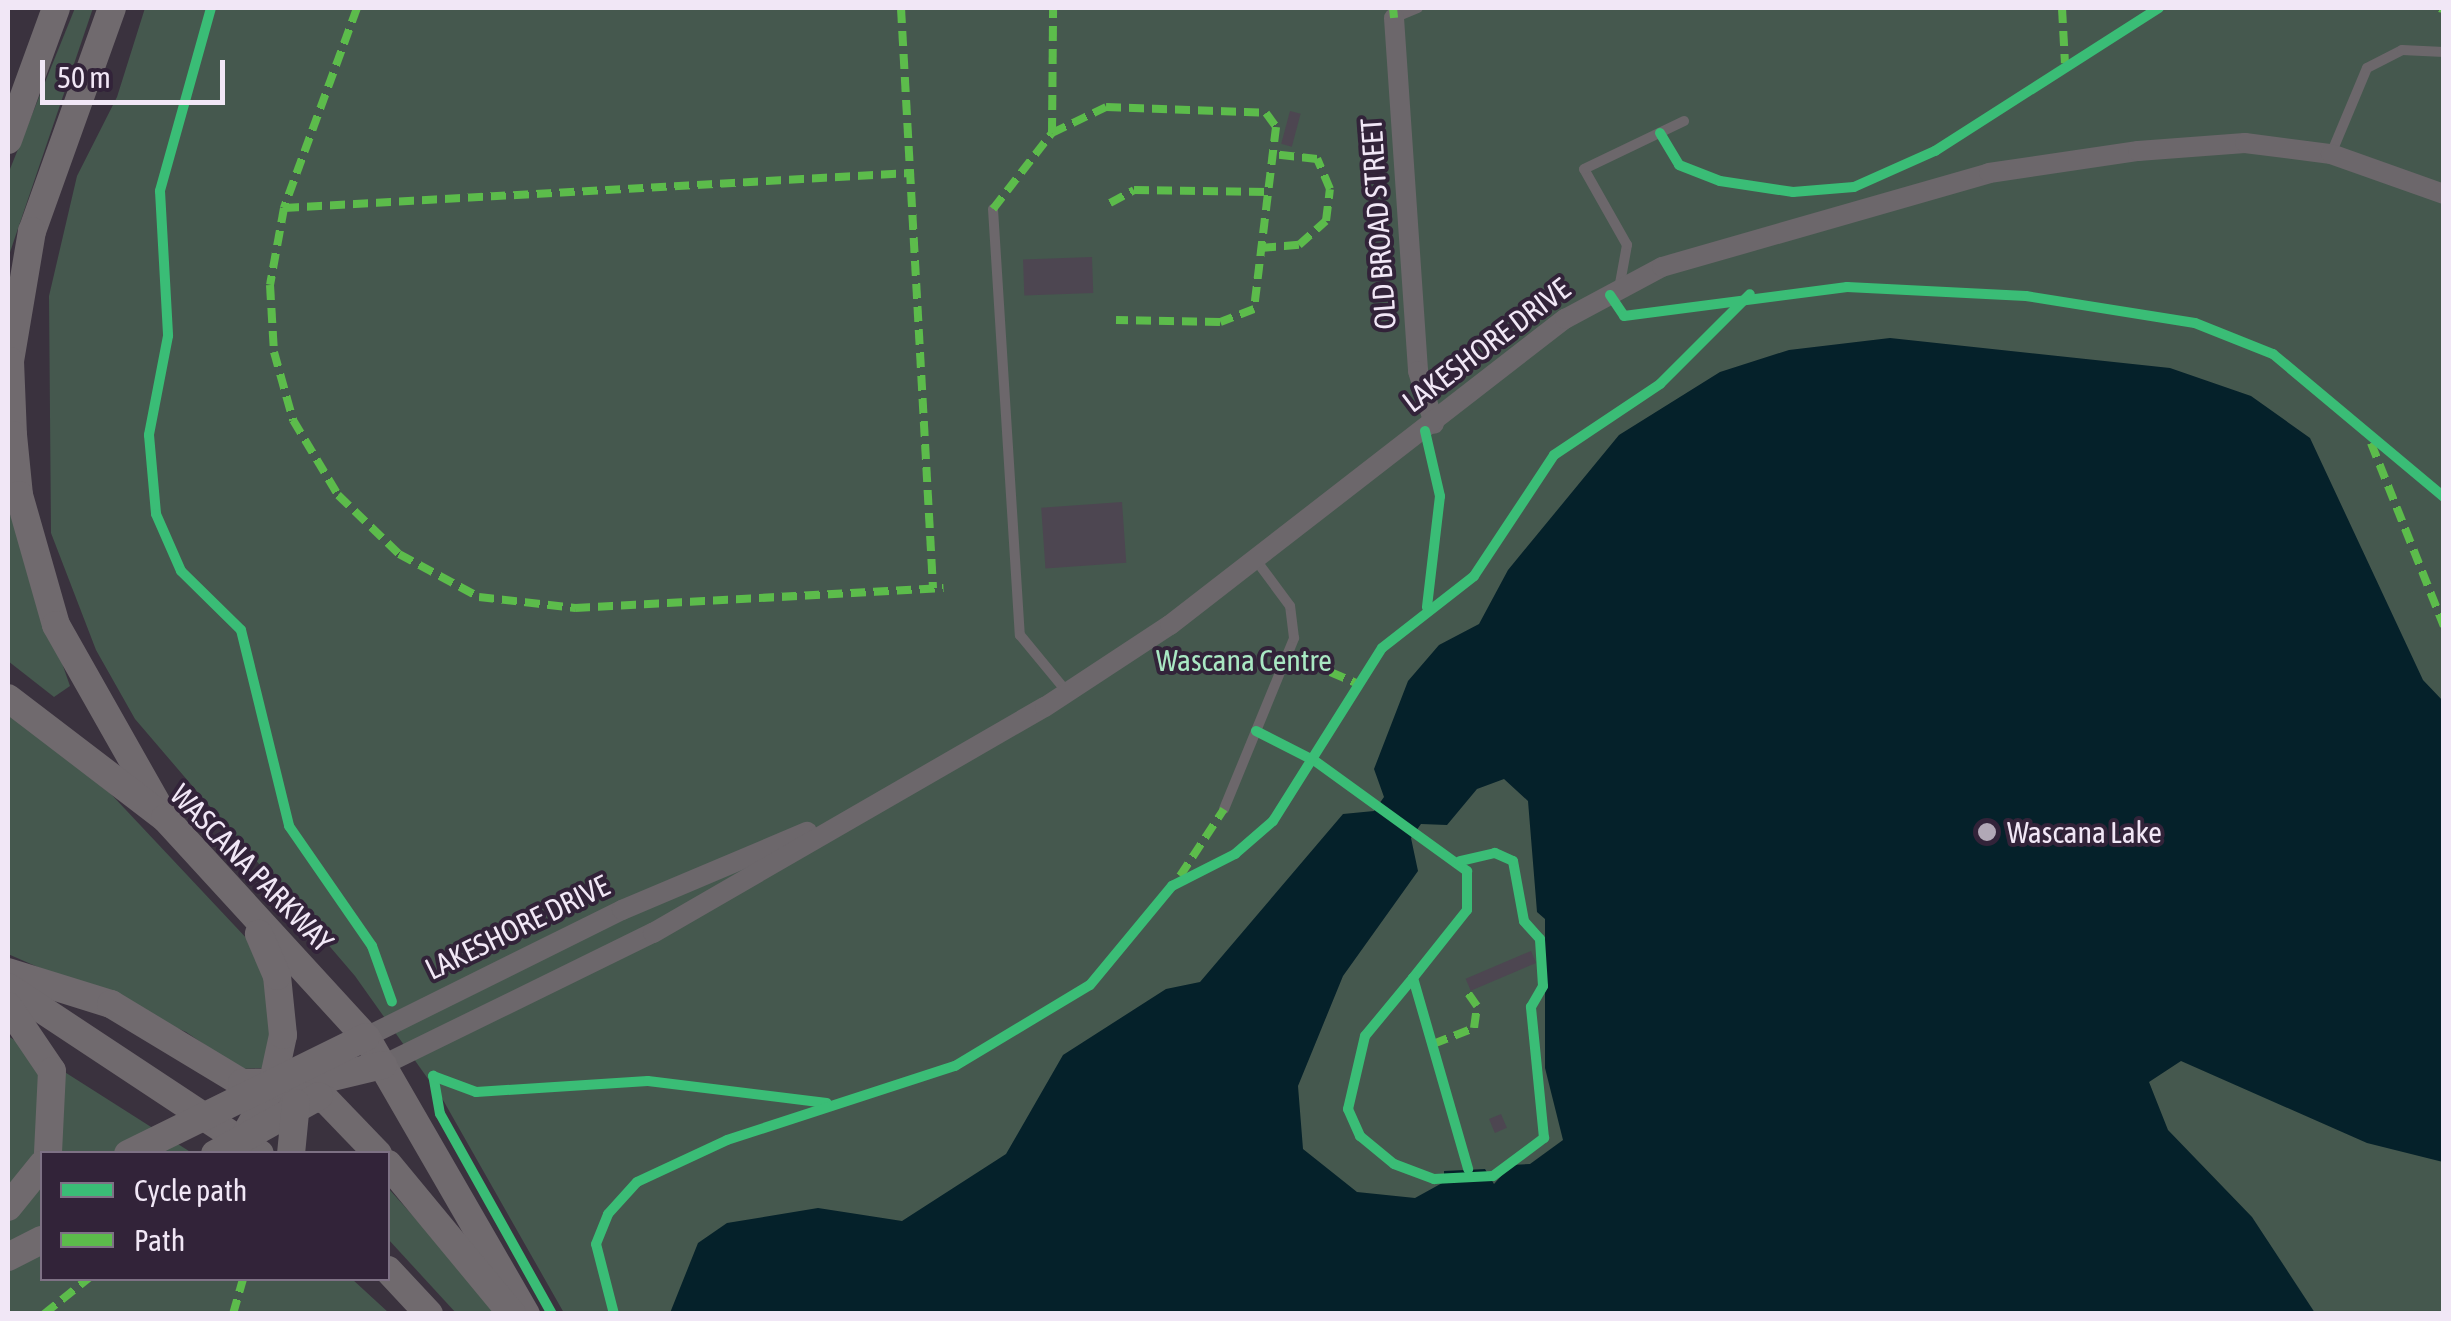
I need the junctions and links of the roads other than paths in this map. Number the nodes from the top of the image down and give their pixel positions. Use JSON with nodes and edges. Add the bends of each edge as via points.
{"nodes":[{"id":1,"x":56,"y":8,"type":"edge"},
{"id":2,"x":112,"y":8,"type":"edge"},
{"id":3,"x":1418,"y":8,"type":"edge"},
{"id":4,"x":1394,"y":18,"type":"joint"},
{"id":5,"x":2444,"y":52,"type":"edge"},
{"id":6,"x":1684,"y":121,"type":"dead end"},
{"id":7,"x":8,"y":140,"type":"edge"},
{"id":8,"x":2331,"y":154,"type":"junction"},
{"id":9,"x":2444,"y":194,"type":"edge"},
{"id":10,"x":993,"y":210,"type":"dead end"},
{"id":11,"x":1619,"y":290,"type":"junction"},
{"id":12,"x":1434,"y":424,"type":"junction"},
{"id":13,"x":1256,"y":560,"type":"junction"},
{"id":14,"x":1068,"y":692,"type":"junction"},
{"id":15,"x":8,"y":698,"type":"edge"},
{"id":16,"x":887,"y":798,"type":"junction"},
{"id":17,"x":1224,"y":809,"type":"dead end"},
{"id":18,"x":165,"y":818,"type":"junction"},
{"id":19,"x":244,"y":904,"type":"junction"},
{"id":20,"x":8,"y":972,"type":"edge"},
{"id":21,"x":8,"y":987,"type":"edge"},
{"id":22,"x":8,"y":1006,"type":"edge"},
{"id":23,"x":366,"y":1037,"type":"junction"},
{"id":24,"x":383,"y":1064,"type":"junction"},
{"id":25,"x":294,"y":1095,"type":"junction"},
{"id":26,"x":211,"y":1115,"type":"junction"},
{"id":27,"x":251,"y":1146,"type":"edge"},
{"id":28,"x":48,"y":1151,"type":"edge"},
{"id":29,"x":134,"y":1151,"type":"edge"},
{"id":30,"x":291,"y":1151,"type":"edge"},
{"id":31,"x":374,"y":1151,"type":"edge"},
{"id":32,"x":390,"y":1166,"type":"edge"},
{"id":33,"x":40,"y":1168,"type":"edge"},
{"id":34,"x":40,"y":1195,"type":"edge"},
{"id":35,"x":8,"y":1209,"type":"edge"},
{"id":36,"x":40,"y":1241,"type":"edge"},
{"id":37,"x":8,"y":1257,"type":"edge"},
{"id":38,"x":390,"y":1272,"type":"edge"},
{"id":39,"x":429,"y":1314,"type":"edge"},
{"id":40,"x":512,"y":1314,"type":"edge"},
{"id":41,"x":526,"y":1314,"type":"edge"}],
"edges":[{"from":1,"to":7,"type":"main road"},
{"from":2,"to":18,"type":"main road","via":[[32,231],[10,361],[13,435],[23,511],[56,625]]},
{"from":3,"to":4,"type":"lane"},
{"from":4,"to":12,"type":"street","name":"OLD BROAD STREET","via":[[1418,371]]},
{"from":5,"to":8,"type":"lane","via":[[2402,50],[2367,68]]},
{"from":6,"to":11,"type":"lane","via":[[1584,169],[1627,245]]},
{"from":8,"to":9,"type":"street","name":"LAKESHORE DRIVE"},
{"from":8,"to":11,"type":"street","name":"LAKESHORE DRIVE","via":[[2246,144],[1989,173],[1801,222]]},
{"from":10,"to":14,"type":"lane","via":[[1020,635]]},
{"from":11,"to":12,"type":"street","name":"LAKESHORE DRIVE","via":[[1564,319]]},
{"from":12,"to":13,"type":"street","name":"LAKESHORE DRIVE"},
{"from":13,"to":14,"type":"street","name":"LAKESHORE DRIVE"},
{"from":13,"to":17,"type":"lane","via":[[1290,606],[1294,638]]},
{"from":14,"to":16,"type":"street","name":"LAKESHORE DRIVE"},
{"from":15,"to":18,"type":"main road","name":"WASCANA PARKWAY"},
{"from":16,"to":23,"type":"street","name":"LAKESHORE DRIVE","via":[[622,910]]},
{"from":16,"to":24,"type":"street","name":"LAKESHORE DRIVE","via":[[653,933]]},
{"from":18,"to":19,"type":"main road","name":"WASCANA PARKWAY"},
{"from":19,"to":23,"type":"main road","name":"WASCANA PARKWAY"},
{"from":19,"to":25,"type":"main road","via":[[282,1006]]},
{"from":20,"to":25,"type":"main road","via":[[111,1004],[242,1083]]},
{"from":21,"to":26,"type":"main road"},
{"from":22,"to":28,"type":"main road","via":[[52,1071]]},
{"from":23,"to":24,"type":"main road","name":"WASCANA PARKWAY"},
{"from":23,"to":25,"type":"main road","name":"LAKESHORE DRIVE"},
{"from":23,"to":25,"type":"main road"},
{"from":24,"to":25,"type":"main road"},
{"from":24,"to":41,"type":"main road","name":"WASCANA PARKWAY"},
{"from":25,"to":26,"type":"main road","name":"LAKESHORE DRIVE"},
{"from":25,"to":27,"type":"main road","name":"LAKESHORE DRIVE"},
{"from":25,"to":30,"type":"main road"},
{"from":25,"to":31,"type":"main road"},
{"from":26,"to":27,"type":"main road"},
{"from":26,"to":29,"type":"main road","name":"LAKESHORE DRIVE"},
{"from":32,"to":40,"type":"main road"},
{"from":33,"to":35,"type":"main road"},
{"from":34,"to":35,"type":"main road"},
{"from":36,"to":37,"type":"main road"},
{"from":38,"to":39,"type":"main road"}]}
